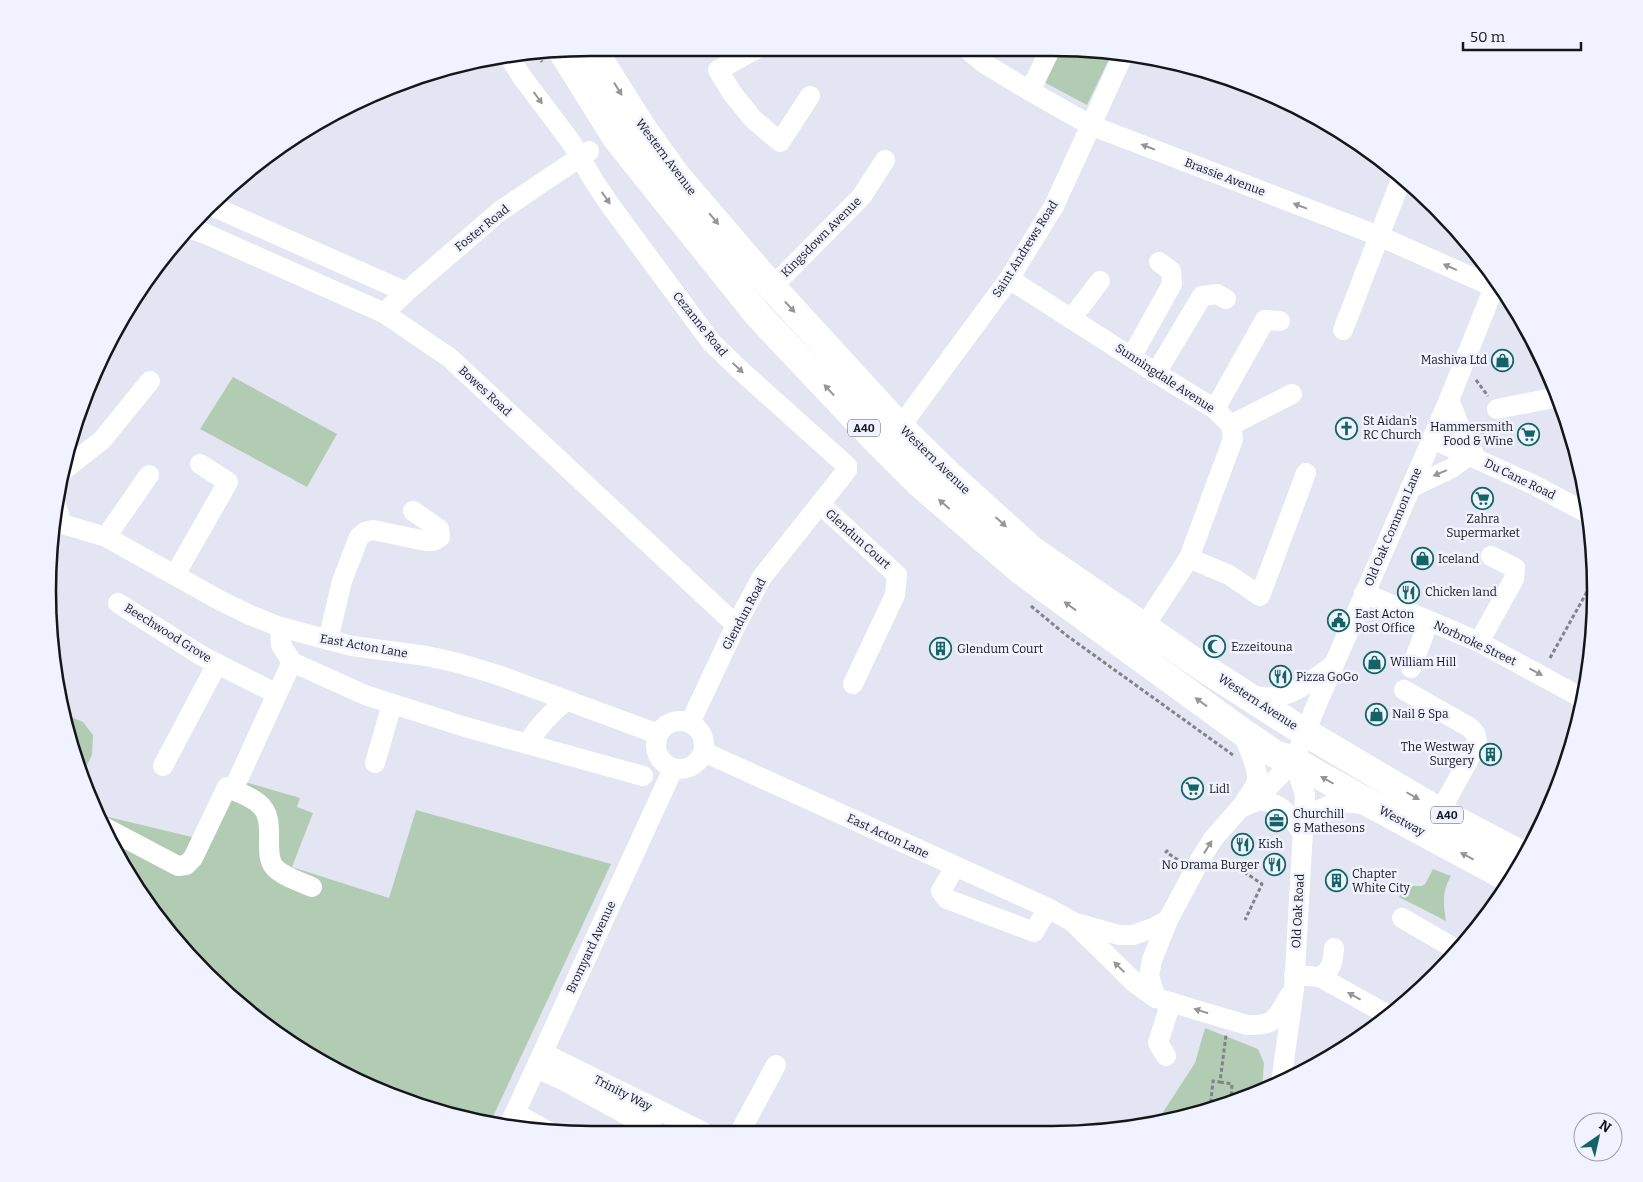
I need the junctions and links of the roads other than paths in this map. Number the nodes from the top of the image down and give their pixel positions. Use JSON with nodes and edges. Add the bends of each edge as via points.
{"nodes":[{"id":1,"x":597,"y":56,"type":"edge"},
{"id":2,"x":743,"y":56,"type":"edge"},
{"id":3,"x":976,"y":56,"type":"edge"},
{"id":4,"x":1047,"y":56,"type":"edge"},
{"id":5,"x":566,"y":57,"type":"edge"},
{"id":6,"x":1120,"y":61,"type":"edge"},
{"id":7,"x":513,"y":62,"type":"edge"},
{"id":8,"x":1030,"y":91,"type":"junction"},
{"id":9,"x":810,"y":96,"type":"dead end"},
{"id":10,"x":1090,"y":125,"type":"junction"},
{"id":11,"x":584,"y":154,"type":"junction"},
{"id":12,"x":885,"y":160,"type":"dead end"},
{"id":13,"x":1399,"y":184,"type":"edge"},
{"id":14,"x":217,"y":209,"type":"edge"},
{"id":15,"x":197,"y":231,"type":"edge"},
{"id":16,"x":1379,"y":236,"type":"junction"},
{"id":17,"x":1159,"y":262,"type":"dead end"},
{"id":18,"x":1010,"y":279,"type":"junction"},
{"id":19,"x":1100,"y":281,"type":"dead end"},
{"id":20,"x":1488,"y":282,"type":"edge"},
{"id":21,"x":771,"y":286,"type":"junction"},
{"id":22,"x":1493,"y":289,"type":"edge"},
{"id":23,"x":406,"y":292,"type":"junction"},
{"id":24,"x":1226,"y":299,"type":"dead end"},
{"id":25,"x":384,"y":313,"type":"junction"},
{"id":26,"x":1071,"y":319,"type":"junction"},
{"id":27,"x":1280,"y":321,"type":"dead end"},
{"id":28,"x":1343,"y":330,"type":"dead end"},
{"id":29,"x":1132,"y":356,"type":"junction"},
{"id":30,"x":1156,"y":373,"type":"junction"},
{"id":31,"x":150,"y":381,"type":"dead end"},
{"id":32,"x":1292,"y":394,"type":"dead end"},
{"id":33,"x":1551,"y":398,"type":"edge"},
{"id":34,"x":1449,"y":400,"type":"junction"},
{"id":35,"x":1215,"y":409,"type":"junction"},
{"id":36,"x":1497,"y":409,"type":"dead end"},
{"id":37,"x":1231,"y":425,"type":"junction"},
{"id":38,"x":900,"y":427,"type":"junction"},
{"id":39,"x":1432,"y":439,"type":"junction"},
{"id":40,"x":1472,"y":457,"type":"junction"},
{"id":41,"x":72,"y":464,"type":"edge"},
{"id":42,"x":200,"y":464,"type":"dead end"},
{"id":43,"x":848,"y":466,"type":"joint"},
{"id":44,"x":1306,"y":473,"type":"dead end"},
{"id":45,"x":149,"y":475,"type":"dead end"},
{"id":46,"x":1410,"y":488,"type":"junction"},
{"id":47,"x":820,"y":504,"type":"junction"},
{"id":48,"x":1580,"y":509,"type":"edge"},
{"id":49,"x":414,"y":511,"type":"dead end"},
{"id":50,"x":61,"y":525,"type":"edge"},
{"id":51,"x":106,"y":538,"type":"junction"},
{"id":52,"x":1491,"y":556,"type":"dead end"},
{"id":53,"x":1189,"y":558,"type":"junction"},
{"id":54,"x":175,"y":575,"type":"junction"},
{"id":55,"x":1364,"y":593,"type":"junction"},
{"id":56,"x":118,"y":603,"type":"dead end"},
{"id":57,"x":1429,"y":621,"type":"junction"},
{"id":58,"x":736,"y":625,"type":"junction"},
{"id":59,"x":280,"y":627,"type":"junction"},
{"id":60,"x":1144,"y":627,"type":"junction"},
{"id":61,"x":328,"y":640,"type":"junction"},
{"id":62,"x":1479,"y":642,"type":"junction"},
{"id":63,"x":292,"y":662,"type":"junction"},
{"id":64,"x":218,"y":664,"type":"junction"},
{"id":65,"x":1334,"y":664,"type":"junction"},
{"id":66,"x":1411,"y":668,"type":"dead end"},
{"id":67,"x":852,"y":684,"type":"dead end"},
{"id":68,"x":1404,"y":690,"type":"dead end"},
{"id":69,"x":1241,"y":692,"type":"junction"},
{"id":70,"x":277,"y":694,"type":"junction"},
{"id":71,"x":1576,"y":695,"type":"edge"},
{"id":72,"x":566,"y":701,"type":"junction"},
{"id":73,"x":392,"y":704,"type":"junction"},
{"id":74,"x":690,"y":723,"type":"junction"},
{"id":75,"x":1241,"y":731,"type":"junction"},
{"id":76,"x":1306,"y":733,"type":"junction"},
{"id":77,"x":658,"y":734,"type":"junction"},
{"id":78,"x":527,"y":744,"type":"junction"},
{"id":79,"x":704,"y":752,"type":"junction"},
{"id":80,"x":1294,"y":761,"type":"junction"},
{"id":81,"x":376,"y":763,"type":"dead end"},
{"id":82,"x":163,"y":766,"type":"dead end"},
{"id":83,"x":672,"y":768,"type":"junction"},
{"id":84,"x":643,"y":776,"type":"dead end"},
{"id":85,"x":233,"y":790,"type":"junction"},
{"id":86,"x":1241,"y":807,"type":"junction"},
{"id":87,"x":1385,"y":812,"type":"junction"},
{"id":88,"x":1440,"y":812,"type":"junction"},
{"id":89,"x":113,"y":832,"type":"edge"},
{"id":90,"x":1302,"y":832,"type":"junction"},
{"id":91,"x":1518,"y":853,"type":"edge"},
{"id":92,"x":955,"y":867,"type":"junction"},
{"id":93,"x":1504,"y":876,"type":"edge"},
{"id":94,"x":312,"y":887,"type":"dead end"},
{"id":95,"x":1048,"y":908,"type":"junction"},
{"id":96,"x":1402,"y":918,"type":"dead end"},
{"id":97,"x":1168,"y":920,"type":"junction"},
{"id":98,"x":1072,"y":922,"type":"junction"},
{"id":99,"x":1451,"y":947,"type":"edge"},
{"id":100,"x":1334,"y":948,"type":"dead end"},
{"id":101,"x":1320,"y":977,"type":"junction"},
{"id":102,"x":1294,"y":982,"type":"junction"},
{"id":103,"x":1164,"y":1000,"type":"junction"},
{"id":104,"x":1382,"y":1012,"type":"edge"},
{"id":105,"x":1237,"y":1027,"type":"junction"},
{"id":106,"x":1166,"y":1056,"type":"dead end"},
{"id":107,"x":539,"y":1060,"type":"junction"},
{"id":108,"x":776,"y":1065,"type":"dead end"},
{"id":109,"x":1282,"y":1074,"type":"edge"},
{"id":110,"x":512,"y":1119,"type":"edge"},
{"id":111,"x":649,"y":1126,"type":"edge"},
{"id":112,"x":688,"y":1126,"type":"edge"},
{"id":113,"x":743,"y":1126,"type":"edge"}],
"edges":[{"from":1,"to":21,"type":"highway","name":"Western Avenue","number":"A40","one_way":true,"via":[[676,174]]},
{"from":2,"to":9,"type":"street","via":[[718,70],[753,119],[780,142]]},
{"from":3,"to":8,"type":"street","name":"Brassie Avenue"},
{"from":4,"to":8,"type":"street"},
{"from":75,"to":5,"type":"highway","name":"Western Avenue","number":"A40","one_way":true,"via":[[1020,570],[920,484],[758,315],[617,138]]},
{"from":6,"to":10,"type":"street","name":"Saint Andrews Road"},
{"from":7,"to":11,"type":"street","name":"Cezanne Road","one_way":true},
{"from":8,"to":10,"type":"street","name":"Brassie Avenue"},
{"from":16,"to":10,"type":"street","name":"Brassie Avenue","one_way":true},
{"from":10,"to":18,"type":"street","name":"Saint Andrews Road","via":[[1054,206]]},
{"from":11,"to":23,"type":"street","name":"Foster Road","via":[[500,211]]},
{"from":11,"to":43,"type":"street","name":"Cezanne Road","one_way":true,"via":[[594,181],[610,205],[712,342]]},
{"from":12,"to":21,"type":"street","name":"Kingsdown Avenue","via":[[862,196]]},
{"from":13,"to":16,"type":"street"},
{"from":14,"to":23,"type":"street"},
{"from":15,"to":25,"type":"street","name":"Bowes Road"},
{"from":20,"to":16,"type":"street","name":"Brassie Avenue","one_way":true},
{"from":16,"to":28,"type":"street"},
{"from":17,"to":29,"type":"street","via":[[1171,271],[1172,284]]},
{"from":18,"to":26,"type":"street","name":"Sunningdale Avenue"},
{"from":18,"to":38,"type":"street","name":"Saint Andrews Road"},
{"from":19,"to":26,"type":"street"},
{"from":21,"to":38,"type":"highway","name":"Western Avenue","number":"A40","one_way":true},
{"from":22,"to":34,"type":"street","name":"Old Oak Common Lane"},
{"from":23,"to":25,"type":"street","name":"Foster Road"},
{"from":24,"to":30,"type":"street","via":[[1217,294],[1202,296]]},
{"from":25,"to":58,"type":"street","name":"Bowes Road","via":[[450,358]]},
{"from":26,"to":29,"type":"street","name":"Sunningdale Avenue"},
{"from":27,"to":35,"type":"street","via":[[1265,320]]},
{"from":29,"to":30,"type":"street","name":"Sunningdale Avenue"},
{"from":30,"to":35,"type":"street","name":"Sunningdale Avenue"},
{"from":31,"to":41,"type":"street","via":[[102,440]]},
{"from":32,"to":37,"type":"street"},
{"from":33,"to":36,"type":"street"},
{"from":34,"to":39,"type":"street","name":"Old Oak Common Lane"},
{"from":34,"to":40,"type":"street","name":"Du Cane Road"},
{"from":35,"to":37,"type":"street","name":"Sunningdale Avenue"},
{"from":37,"to":53,"type":"street","via":[[1233,439]]},
{"from":38,"to":60,"type":"highway","name":"Western Avenue","number":"A40","one_way":true,"via":[[1032,550]]},
{"from":39,"to":40,"type":"street","name":"Du Cane Road"},
{"from":39,"to":46,"type":"street","name":"Old Oak Common Lane"},
{"from":40,"to":46,"type":"street","one_way":true},
{"from":40,"to":48,"type":"street","name":"Du Cane Road"},
{"from":42,"to":54,"type":"street","via":[[228,482]]},
{"from":43,"to":47,"type":"street","name":"Glendun Road"},
{"from":44,"to":53,"type":"street","via":[[1260,596],[1229,575]]},
{"from":45,"to":51,"type":"street"},
{"from":46,"to":55,"type":"street","name":"Old Oak Common Lane"},
{"from":47,"to":58,"type":"street","name":"Glendun Road","via":[[762,577]]},
{"from":47,"to":67,"type":"street","name":"Glendun Court","via":[[897,575],[895,595]]},
{"from":49,"to":61,"type":"street","via":[[439,530],[440,537],[426,541],[373,530],[360,536],[342,581]]},
{"from":50,"to":51,"type":"street","name":"East Acton Lane"},
{"from":51,"to":54,"type":"street","name":"East Acton Lane"},
{"from":52,"to":62,"type":"street","via":[[1515,568],[1514,579]]},
{"from":53,"to":60,"type":"street"},
{"from":54,"to":59,"type":"street","name":"East Acton Lane"},
{"from":55,"to":57,"type":"street","name":"Norbroke Street"},
{"from":55,"to":65,"type":"street","name":"Old Oak Common Lane"},
{"from":56,"to":64,"type":"street","name":"Beechwood Grove"},
{"from":57,"to":62,"type":"street","name":"Norbroke Street"},
{"from":57,"to":66,"type":"street"},
{"from":58,"to":74,"type":"street","name":"Glendun Road"},
{"from":59,"to":61,"type":"street","name":"East Acton Lane"},
{"from":59,"to":63,"type":"street","via":[[281,645]]},
{"from":60,"to":69,"type":"highway","name":"Western Avenue","number":"A40"},
{"from":61,"to":72,"type":"street","name":"East Acton Lane","via":[[458,663],[498,674]]},
{"from":62,"to":71,"type":"street","name":"Norbroke Street","one_way":true},
{"from":63,"to":70,"type":"street"},
{"from":63,"to":73,"type":"street"},
{"from":64,"to":70,"type":"street","name":"Beechwood Grove"},
{"from":64,"to":82,"type":"street","name":"Beechwood Grove"},
{"from":65,"to":69,"type":"street","via":[[1303,688],[1284,696],[1264,697]]},
{"from":65,"to":76,"type":"street","name":"Old Oak Common Lane"},
{"from":68,"to":88,"type":"street","via":[[1469,727],[1477,738],[1477,744]]},
{"from":69,"to":76,"type":"highway","name":"Western Avenue","number":"A40"},
{"from":70,"to":85,"type":"street"},
{"from":72,"to":77,"type":"street","name":"East Acton Lane"},
{"from":72,"to":78,"type":"street","via":[[552,712]]},
{"from":73,"to":78,"type":"street"},
{"from":73,"to":81,"type":"street"},
{"from":74,"to":77,"type":"street","via":[[676,721]]},
{"from":74,"to":79,"type":"street","via":[[701,732]]},
{"from":75,"to":80,"type":"highway","name":"Western Avenue","number":"A40","via":[[1275,754]]},
{"from":75,"to":86,"type":"street","name":"Old Oak Common Lane","via":[[1256,770],[1257,782]]},
{"from":76,"to":80,"type":"street","name":"Old Oak Common Lane"},
{"from":76,"to":88,"type":"highway","name":"Western Avenue","number":"A40","one_way":true},
{"from":77,"to":83,"type":"street","via":[[656,751],[659,758]]},
{"from":78,"to":84,"type":"street"},
{"from":79,"to":83,"type":"street","via":[[695,765],[680,770]]},
{"from":79,"to":92,"type":"street","name":"East Acton Lane"},
{"from":80,"to":86,"type":"street","name":"Old Oak Common Lane"},
{"from":87,"to":80,"type":"highway","name":"Westway","number":"A40","one_way":true},
{"from":80,"to":90,"type":"street","name":"Old Oak Road","via":[[1305,796]]},
{"from":83,"to":107,"type":"street","name":"Bromyard Avenue"},
{"from":85,"to":89,"type":"street","via":[[227,787],[193,858],[186,865],[178,866]]},
{"from":85,"to":94,"type":"street","via":[[259,803],[266,814],[273,866]]},
{"from":86,"to":90,"type":"street","via":[[1258,801],[1270,802],[1285,811]]},
{"from":97,"to":86,"type":"street","name":"Old Oak Common Lane","one_way":true,"via":[[1213,839]]},
{"from":87,"to":90,"type":"street","via":[[1358,803],[1337,803],[1318,811]]},
{"from":93,"to":87,"type":"highway","name":"Westway","number":"A40","one_way":true},
{"from":88,"to":91,"type":"highway","number":"A40"},
{"from":90,"to":102,"type":"street","name":"Old Oak Road"},
{"from":92,"to":95,"type":"street","name":"East Acton Lane"},
{"from":92,"to":95,"type":"street","via":[[941,891],[947,899],[1034,932]]},
{"from":95,"to":98,"type":"street","name":"East Acton Lane"},
{"from":96,"to":99,"type":"street"},
{"from":97,"to":98,"type":"street","name":"East Acton Lane","via":[[1134,935],[1120,935]]},
{"from":97,"to":103,"type":"street","name":"Old Oak Common Lane","via":[[1149,976]]},
{"from":103,"to":98,"type":"street","name":"East Acton Lane","one_way":true,"via":[[1135,983]]},
{"from":100,"to":101,"type":"street","via":[[1332,965]]},
{"from":101,"to":102,"type":"street"},
{"from":104,"to":101,"type":"street","one_way":true},
{"from":102,"to":105,"type":"street","name":"Old Oak Road","via":[[1274,1021]]},
{"from":102,"to":109,"type":"street","name":"Old Oak Road"},
{"from":105,"to":103,"type":"street","name":"East Acton Lane","one_way":true},
{"from":103,"to":106,"type":"street","via":[[1158,1043]]},
{"from":105,"to":109,"type":"street","name":"Old Oak Road","via":[[1272,1040]]},
{"from":107,"to":110,"type":"street","name":"Bromyard Avenue"},
{"from":107,"to":111,"type":"street","via":[[561,1079]]},
{"from":107,"to":112,"type":"street","name":"Trinity Way"},
{"from":108,"to":113,"type":"street"}]}
